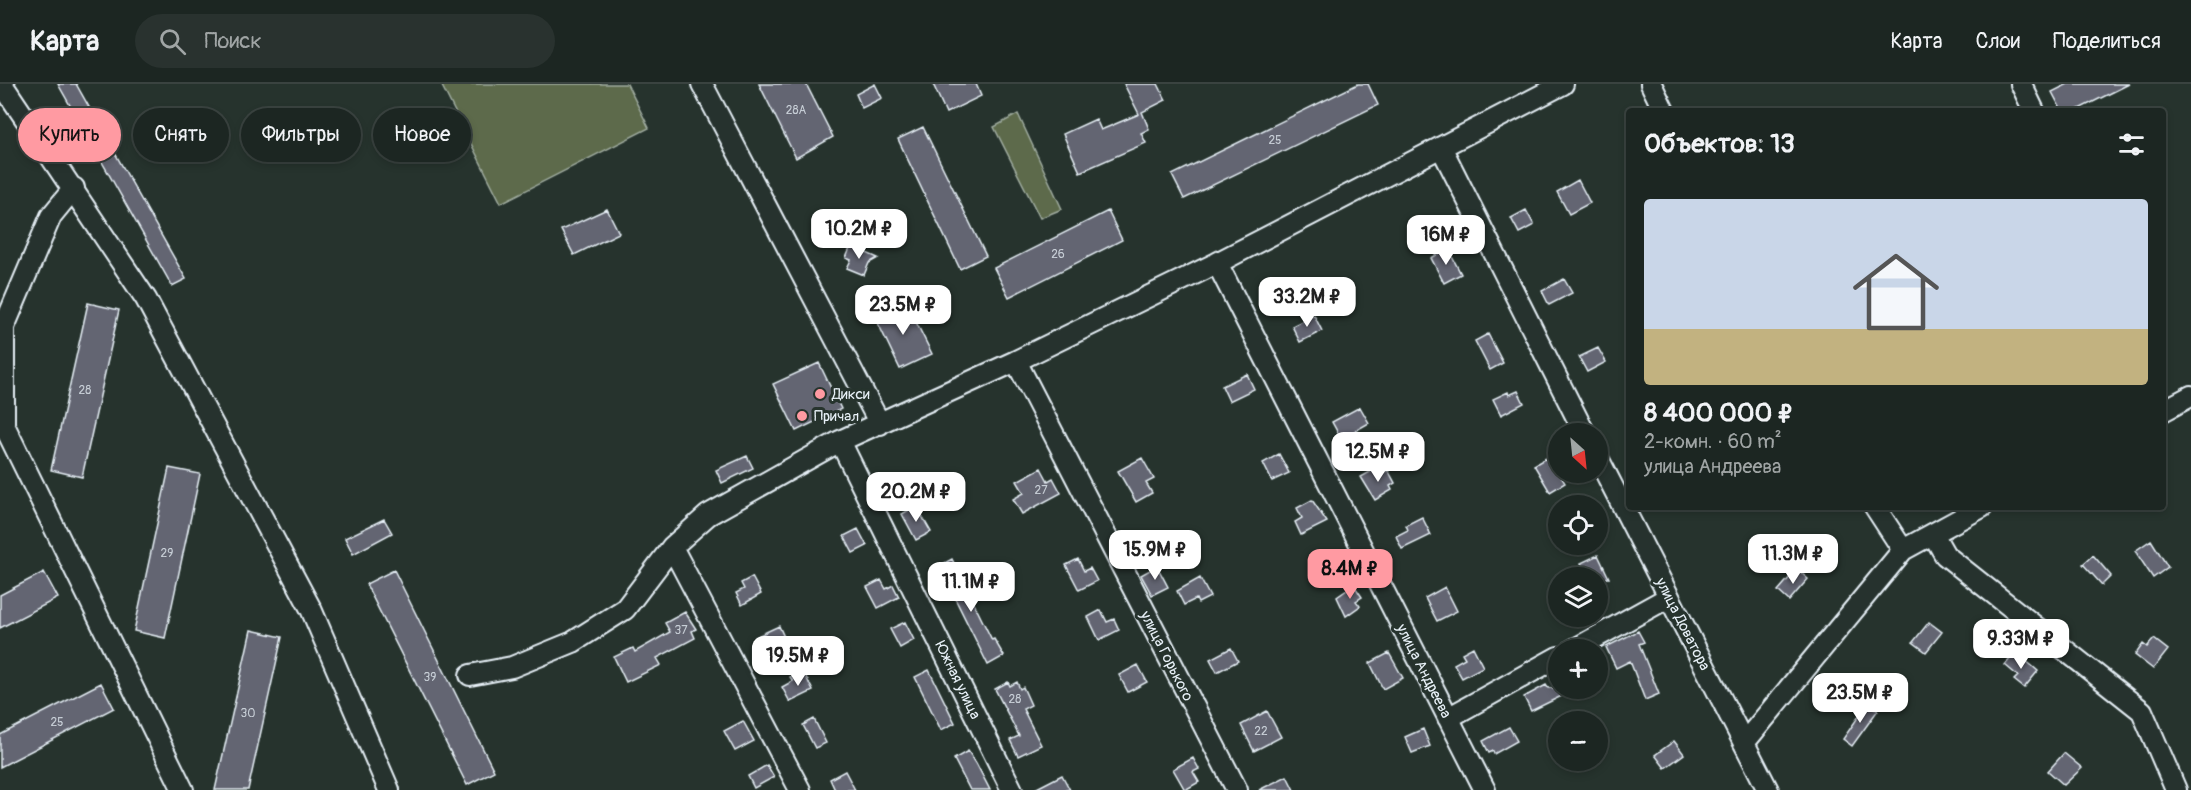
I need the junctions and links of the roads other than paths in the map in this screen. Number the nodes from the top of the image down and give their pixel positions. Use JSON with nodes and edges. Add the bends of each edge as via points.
{"nodes":[{"id":1,"x":2,"y":84,"type":"edge"},
{"id":2,"x":702,"y":84,"type":"edge"},
{"id":3,"x":1563,"y":84,"type":"edge"},
{"id":4,"x":1651,"y":84,"type":"edge"},
{"id":5,"x":2021,"y":84,"type":"edge"},
{"id":6,"x":1663,"y":108,"type":"edge"},
{"id":7,"x":2033,"y":108,"type":"edge"},
{"id":8,"x":1441,"y":147,"type":"junction"},
{"id":9,"x":74,"y":188,"type":"junction"},
{"id":10,"x":1217,"y":263,"type":"junction"},
{"id":11,"x":1016,"y":361,"type":"junction"},
{"id":12,"x":2191,"y":396,"type":"edge"},
{"id":13,"x":2166,"y":409,"type":"edge"},
{"id":14,"x":1579,"y":423,"type":"edge"},
{"id":15,"x":880,"y":424,"type":"junction"},
{"id":16,"x":840,"y":441,"type":"junction"},
{"id":17,"x":1608,"y":478,"type":"edge"},
{"id":18,"x":1877,"y":510,"type":"edge"},
{"id":19,"x":1977,"y":510,"type":"edge"},
{"id":20,"x":1933,"y":534,"type":"junction"},
{"id":21,"x":672,"y":547,"type":"junction"},
{"id":22,"x":1903,"y":550,"type":"junction"},
{"id":23,"x":1669,"y":597,"type":"junction"},
{"id":24,"x":1593,"y":639,"type":"edge"},
{"id":25,"x":1548,"y":663,"type":"edge"},
{"id":26,"x":470,"y":675,"type":"dead end"},
{"id":27,"x":1448,"y":718,"type":"junction"},
{"id":28,"x":1744,"y":743,"type":"junction"},
{"id":29,"x":183,"y":790,"type":"edge"},
{"id":30,"x":389,"y":790,"type":"edge"},
{"id":31,"x":800,"y":790,"type":"edge"},
{"id":32,"x":1012,"y":790,"type":"edge"},
{"id":33,"x":1237,"y":790,"type":"edge"},
{"id":34,"x":1485,"y":790,"type":"edge"},
{"id":35,"x":1768,"y":790,"type":"edge"},
{"id":36,"x":2176,"y":790,"type":"edge"}],
"edges":[{"from":1,"to":9,"type":"street"},
{"from":2,"to":15,"type":"street"},
{"from":3,"to":8,"type":"street"},
{"from":4,"to":6,"type":"street"},
{"from":5,"to":7,"type":"street"},
{"from":8,"to":10,"type":"street"},
{"from":8,"to":14,"type":"street"},
{"from":9,"to":29,"type":"street","via":[[51,216],[4,327],[4,425]]},
{"from":9,"to":30,"type":"street","via":[[146,298],[311,609]]},
{"from":10,"to":11,"type":"street"},
{"from":10,"to":27,"type":"street","name":"улица Андреева"},
{"from":11,"to":15,"type":"street"},
{"from":11,"to":33,"type":"street","name":"улица Горького"},
{"from":12,"to":13,"type":"street"},
{"from":15,"to":16,"type":"street"},
{"from":16,"to":21,"type":"street","via":[[708,515]]},
{"from":16,"to":32,"type":"street","name":"Южная улица"},
{"from":17,"to":23,"type":"street","name":"улица Доватора"},
{"from":18,"to":22,"type":"street"},
{"from":19,"to":20,"type":"street"},
{"from":20,"to":22,"type":"street"},
{"from":20,"to":36,"type":"street","via":[[1946,555],[2142,711]]},
{"from":21,"to":26,"type":"street","via":[[625,609],[581,636],[512,667]]},
{"from":21,"to":31,"type":"street"},
{"from":22,"to":28,"type":"street"},
{"from":23,"to":24,"type":"street"},
{"from":23,"to":28,"type":"street","name":"улица Доватора"},
{"from":25,"to":27,"type":"street"},
{"from":27,"to":34,"type":"street","name":"улица Андреева"},
{"from":28,"to":35,"type":"street","name":"улица Доватора"}]}
